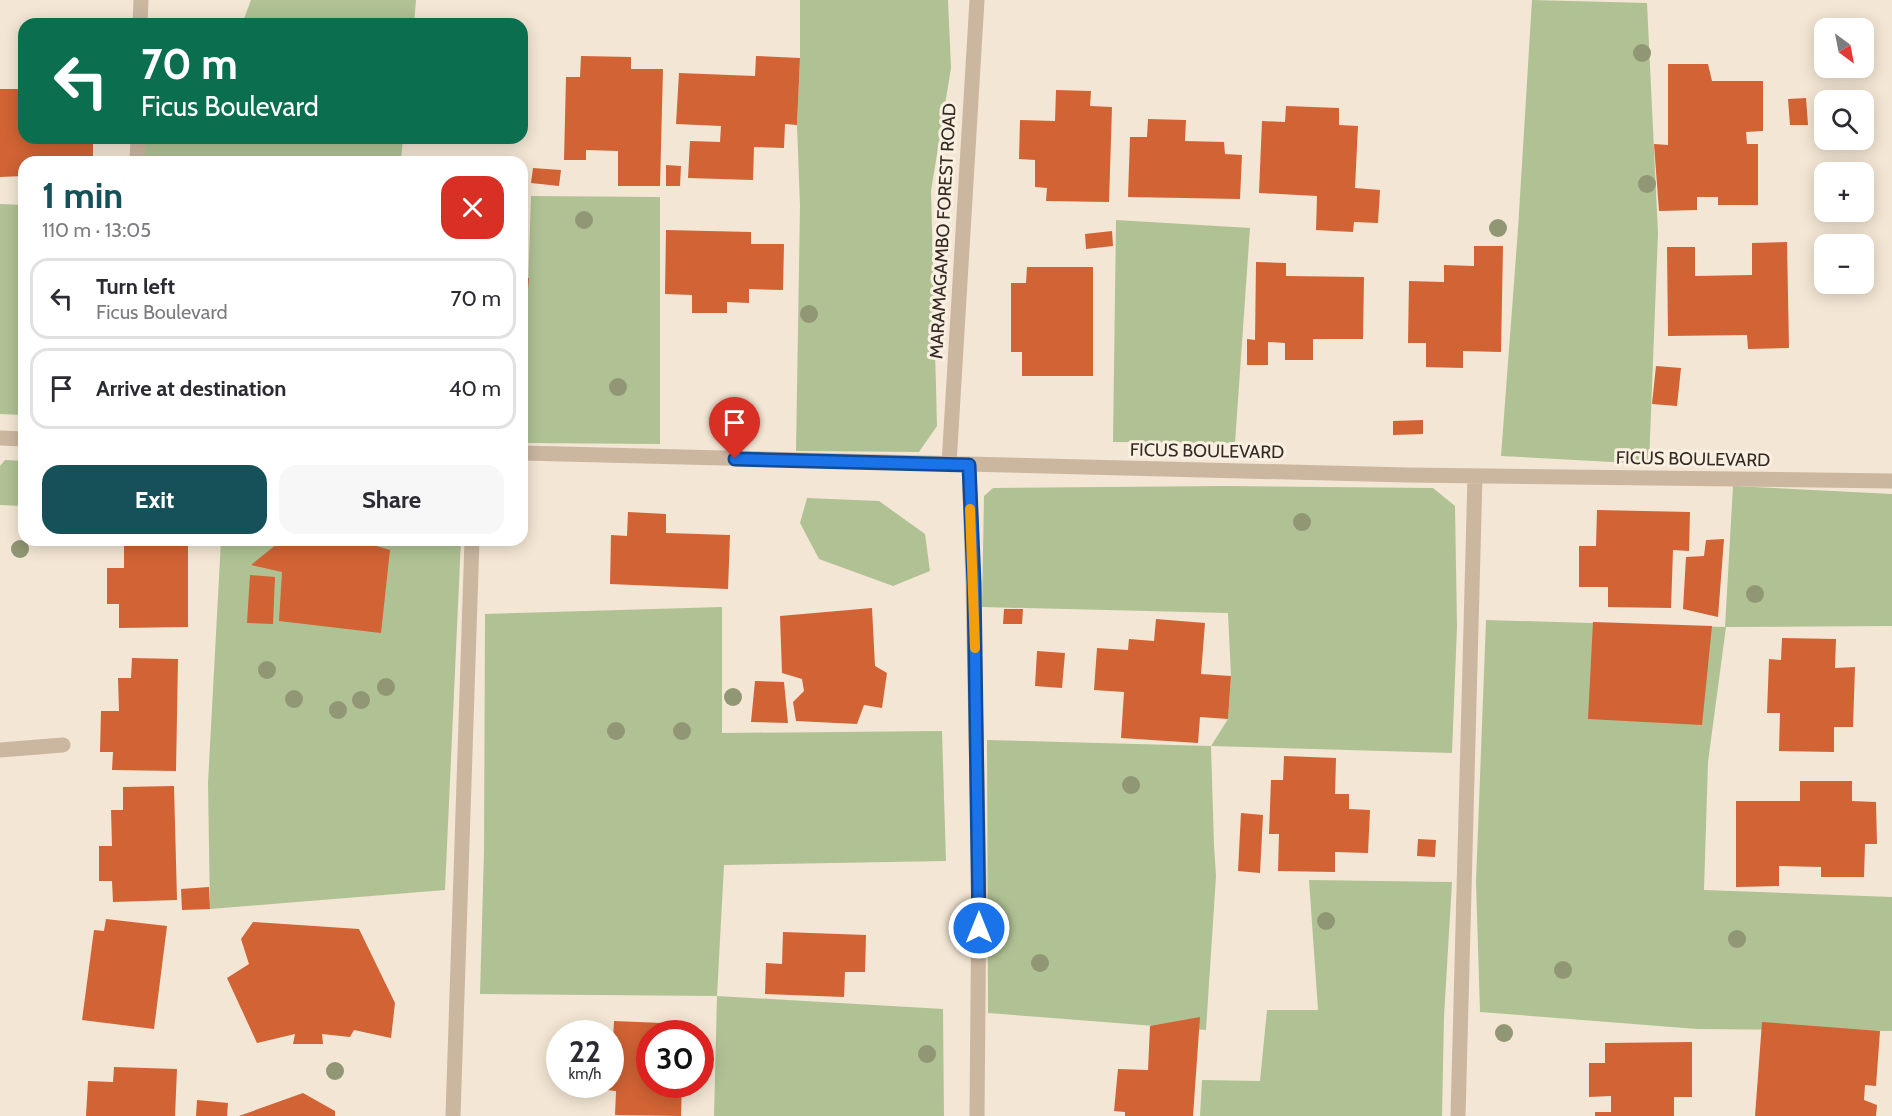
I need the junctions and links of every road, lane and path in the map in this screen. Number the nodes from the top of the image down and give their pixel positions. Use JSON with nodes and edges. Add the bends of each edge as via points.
{"nodes":[{"id":1,"x":141,"y":0,"type":"edge"},
{"id":2,"x":977,"y":0,"type":"edge"},
{"id":3,"x":140,"y":18,"type":"edge"},
{"id":4,"x":0,"y":438,"type":"edge"},
{"id":5,"x":18,"y":439,"type":"edge"},
{"id":6,"x":528,"y":453,"type":"edge"},
{"id":7,"x":948,"y":464,"type":"junction"},
{"id":8,"x":969,"y":465,"type":"junction"},
{"id":9,"x":1475,"y":476,"type":"junction"},
{"id":10,"x":1892,"y":481,"type":"edge"},
{"id":11,"x":472,"y":546,"type":"edge"},
{"id":12,"x":63,"y":745,"type":"dead end"},
{"id":13,"x":0,"y":750,"type":"edge"},
{"id":14,"x":453,"y":1116,"type":"edge"},
{"id":15,"x":977,"y":1116,"type":"edge"},
{"id":16,"x":1458,"y":1116,"type":"edge"}],
"edges":[{"from":1,"to":3,"type":"street"},
{"from":2,"to":7,"type":"street","name":"MARAMAGAMBO FOREST ROAD"},
{"from":4,"to":5,"type":"street"},
{"from":6,"to":7,"type":"street","name":"FICUS BOULEVARD"},
{"from":7,"to":8,"type":"street","name":"FICUS BOULEVARD"},
{"from":8,"to":9,"type":"street","name":"FICUS BOULEVARD"},
{"from":8,"to":15,"type":"street","via":[[979,881]]},
{"from":9,"to":10,"type":"street","name":"FICUS BOULEVARD"},
{"from":9,"to":16,"type":"street"},
{"from":11,"to":14,"type":"street"},
{"from":12,"to":13,"type":"street"}]}
